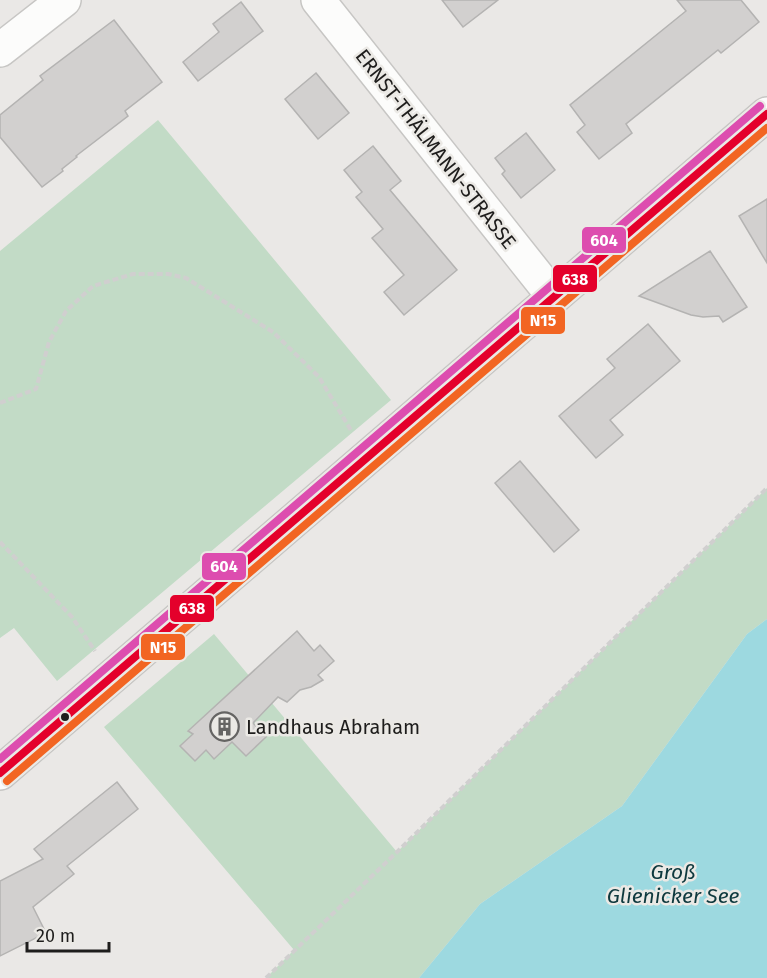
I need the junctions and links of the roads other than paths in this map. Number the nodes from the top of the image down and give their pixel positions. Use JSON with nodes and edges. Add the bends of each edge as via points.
{"nodes":[{"id":1,"x":64,"y":0,"type":"edge"},
{"id":2,"x":318,"y":0,"type":"edge"},
{"id":3,"x":0,"y":50,"type":"edge"},
{"id":4,"x":767,"y":114,"type":"edge"},
{"id":5,"x":554,"y":297,"type":"junction"},
{"id":6,"x":0,"y":773,"type":"edge"}],
"edges":[{"from":1,"to":3,"type":"street"},
{"from":2,"to":5,"type":"street","name":"ERNST-THÄLMANN-STRASSE"},
{"from":4,"to":5,"type":"street"},
{"from":5,"to":6,"type":"street"}]}
